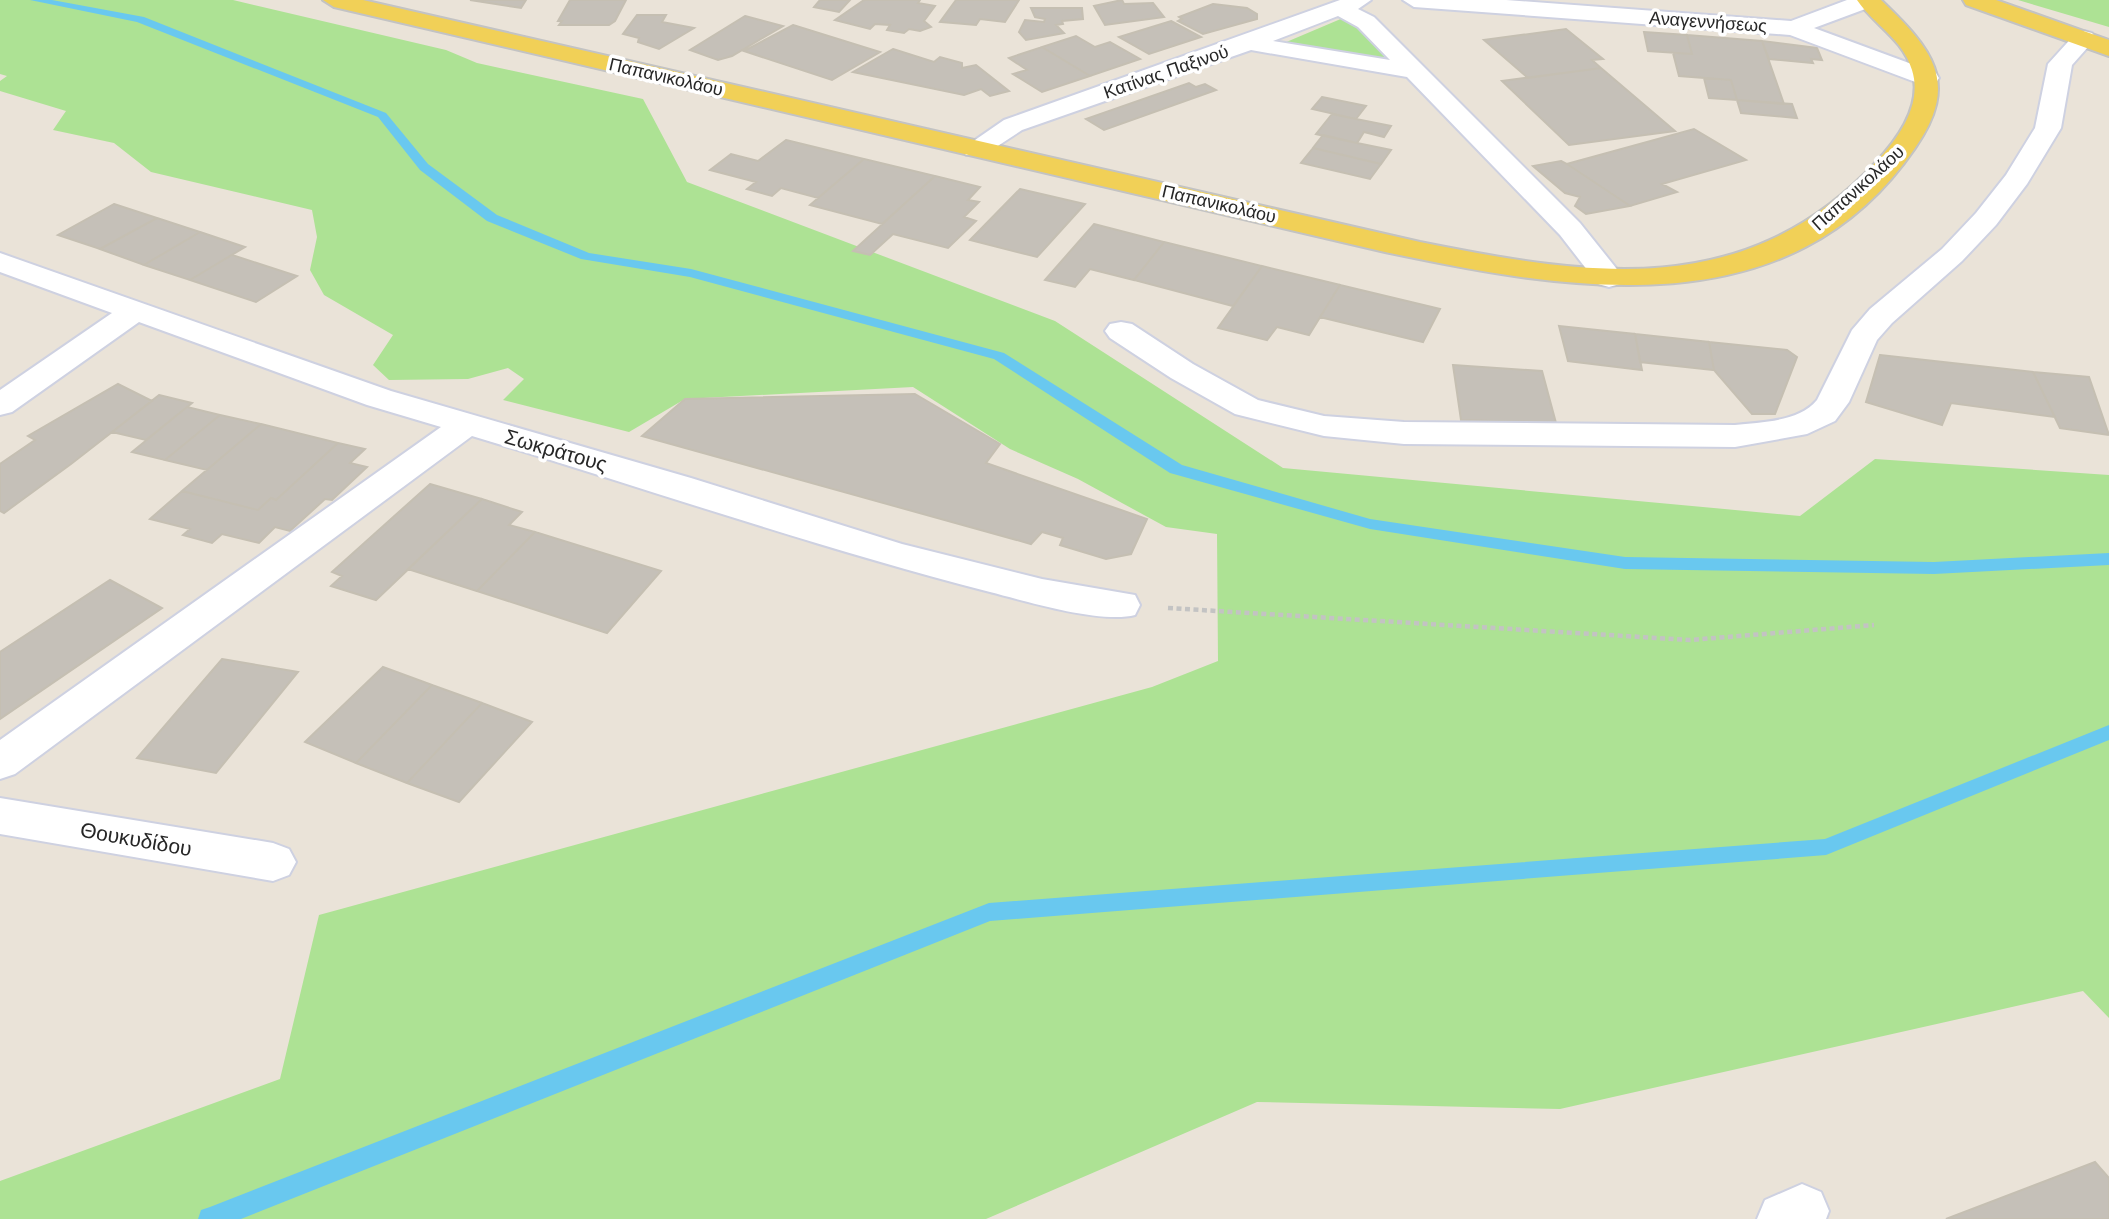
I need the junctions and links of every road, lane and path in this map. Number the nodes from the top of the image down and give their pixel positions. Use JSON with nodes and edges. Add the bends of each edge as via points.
{"nodes":[{"id":1,"x":334,"y":0,"type":"edge"},
{"id":2,"x":1414,"y":0,"type":"edge"},
{"id":3,"x":1868,"y":0,"type":"edge"},
{"id":4,"x":1974,"y":0,"type":"edge"},
{"id":5,"x":1350,"y":4,"type":"edge"},
{"id":6,"x":1793,"y":28,"type":"junction"},
{"id":7,"x":1251,"y":42,"type":"junction"},
{"id":8,"x":2096,"y":43,"type":"edge"},
{"id":9,"x":1412,"y":71,"type":"junction"},
{"id":10,"x":1927,"y":78,"type":"junction"},
{"id":11,"x":975,"y":149,"type":"junction"},
{"id":12,"x":0,"y":262,"type":"edge"},
{"id":13,"x":1609,"y":278,"type":"junction"},
{"id":14,"x":136,"y":310,"type":"junction"},
{"id":15,"x":1121,"y":331,"type":"dead end"},
{"id":16,"x":0,"y":405,"type":"edge"},
{"id":17,"x":467,"y":424,"type":"junction"},
{"id":18,"x":1121,"y":605,"type":"joint"},
{"id":19,"x":1874,"y":625,"type":"dead end"},
{"id":20,"x":0,"y":762,"type":"edge"},
{"id":21,"x":0,"y":816,"type":"edge"},
{"id":22,"x":273,"y":862,"type":"dead end"}],
"edges":[{"from":1,"to":11,"type":"main road","name":"Παπανικολάου"},
{"from":2,"to":6,"type":"street","name":"Αναγεννήσεως"},
{"from":3,"to":6,"type":"street","name":"Αναγεννήσεως"},
{"from":3,"to":10,"type":"main road","via":[[1910,44]]},
{"from":4,"to":8,"type":"main road"},
{"from":5,"to":7,"type":"street","name":"Κατίνας Παξινού"},
{"from":5,"to":9,"type":"street"},
{"from":6,"to":10,"type":"street","name":"Αναγεννήσεως"},
{"from":7,"to":9,"type":"street"},
{"from":7,"to":11,"type":"street","name":"Κατίνας Παξινού","via":[[1013,125]]},
{"from":8,"to":15,"type":"street","via":[[2060,64],[2048,128],[1986,219],[1881,316],[1863,337],[1823,414],[1795,428],[1723,436],[1359,431],[1248,407]]},
{"from":9,"to":13,"type":"street","via":[[1570,229]]},
{"from":10,"to":13,"type":"main road","name":"Παπανικολάου","via":[[1924,114],[1907,144],[1847,201],[1799,238],[1773,253],[1715,270]]},
{"from":11,"to":13,"type":"main road","name":"Παπανικολάου","via":[[1431,253]]},
{"from":12,"to":14,"type":"street","name":"Σωκράτους"},
{"from":14,"to":16,"type":"street"},
{"from":14,"to":17,"type":"street","name":"Σωκράτους","via":[[330,383]]},
{"from":17,"to":18,"type":"street","name":"Σωκράτους","via":[[896,555],[1042,592]]},
{"from":17,"to":20,"type":"street"},
{"from":18,"to":19,"type":"path","via":[[1690,640]]},
{"from":21,"to":22,"type":"street","name":"Θουκυδίδου"}]}
